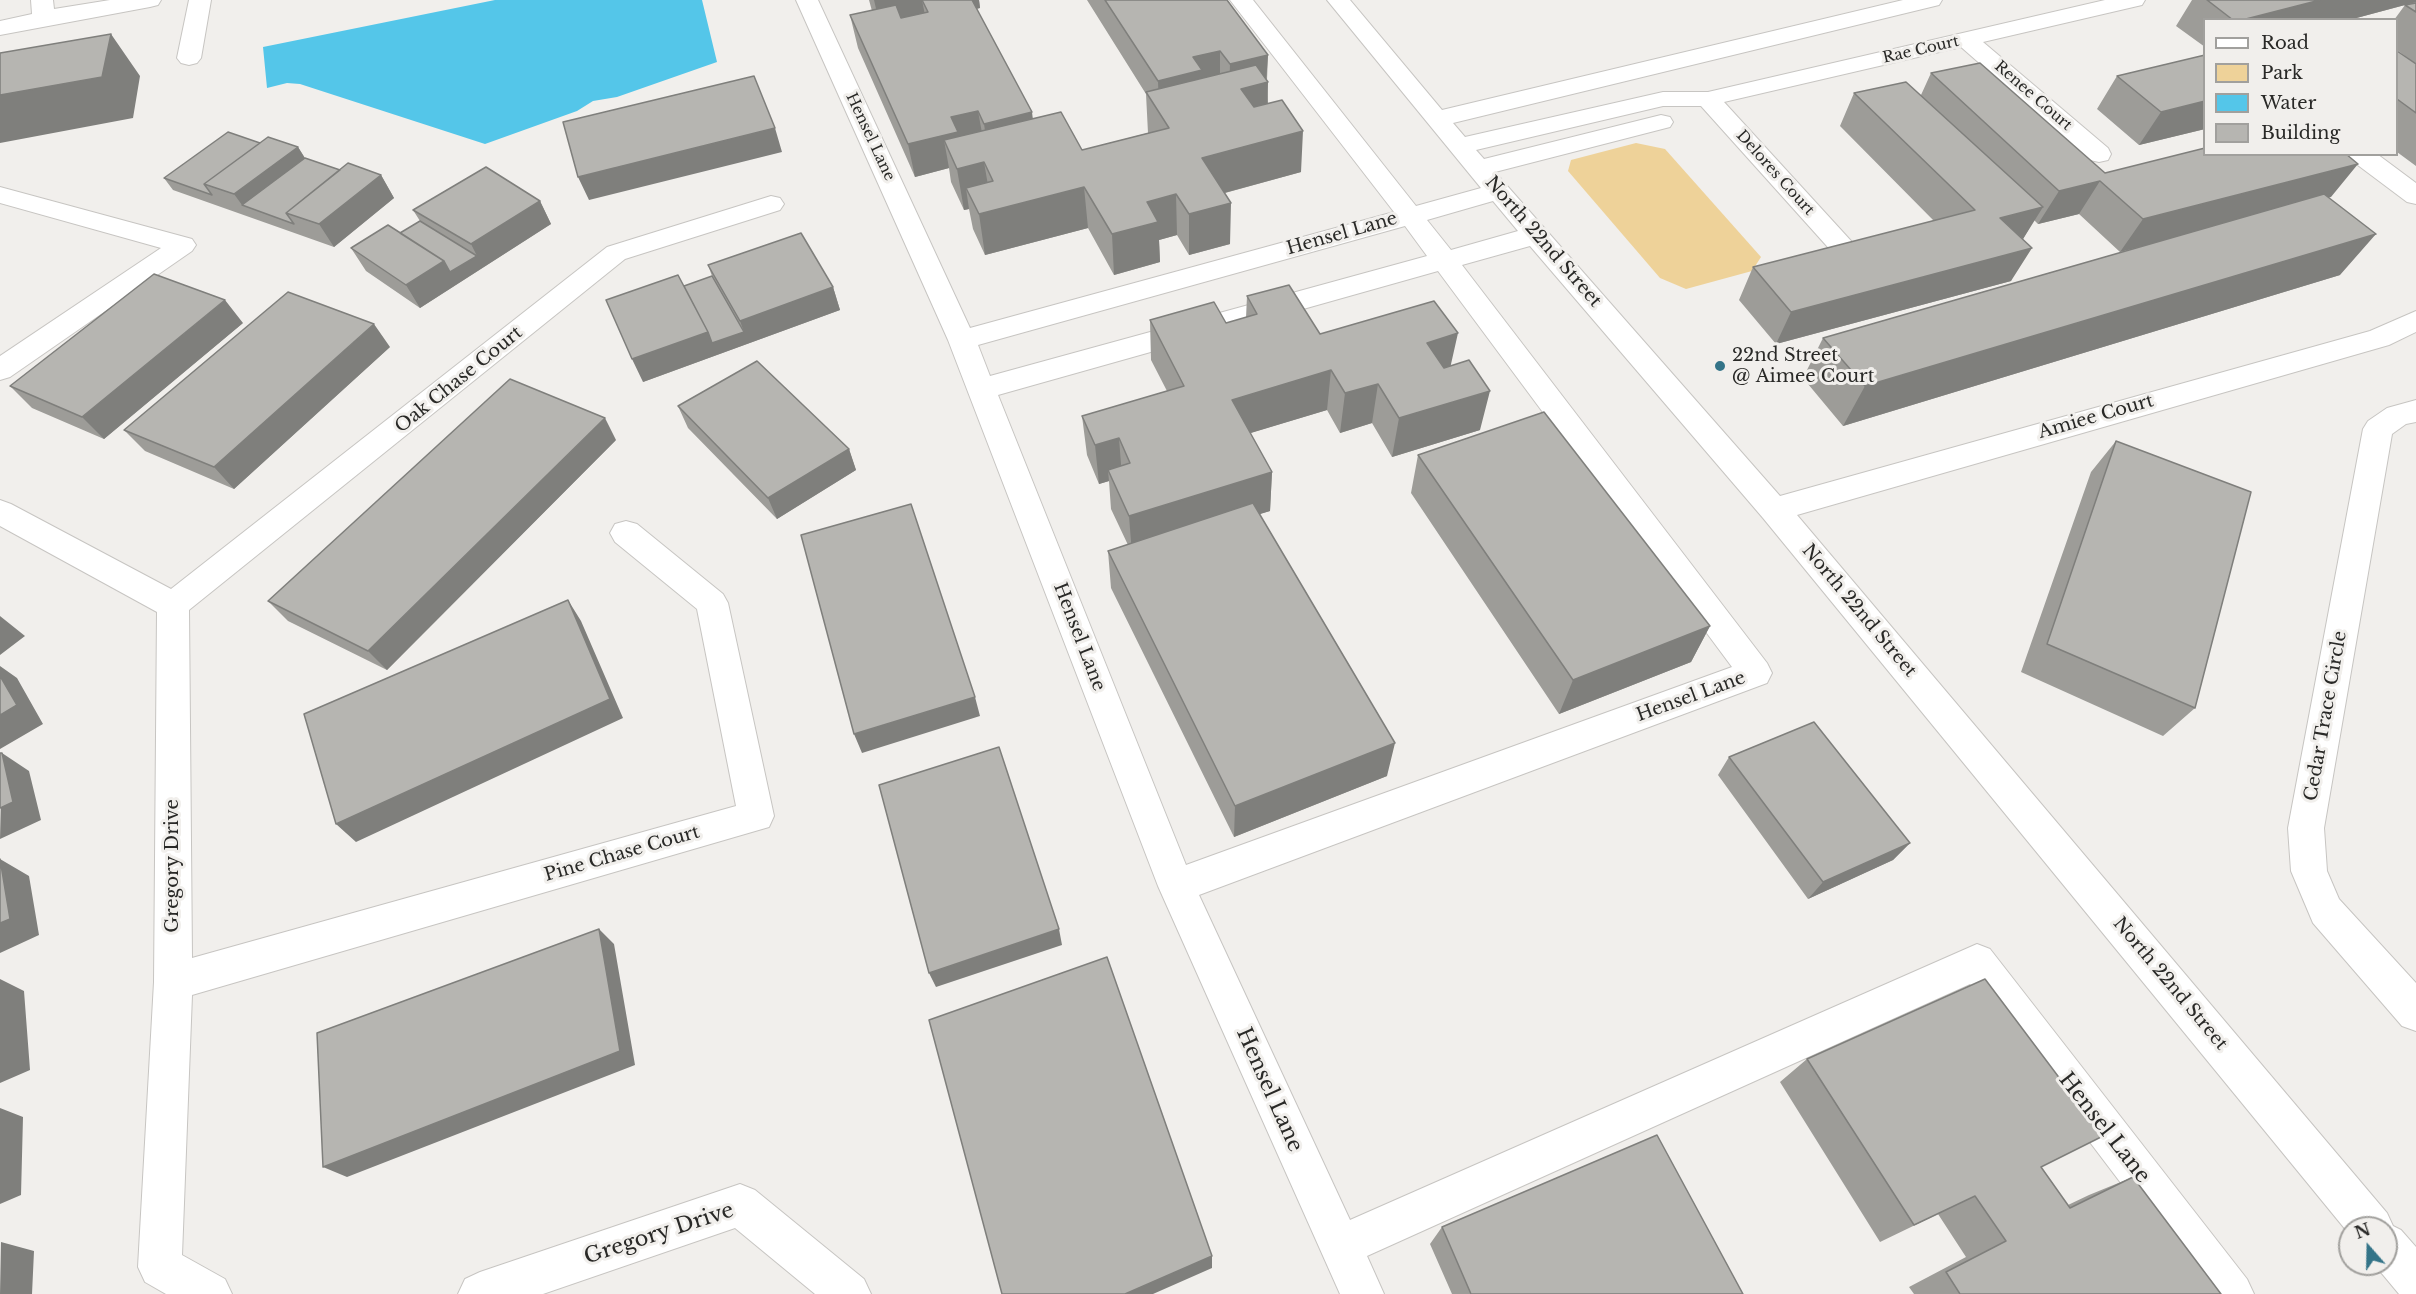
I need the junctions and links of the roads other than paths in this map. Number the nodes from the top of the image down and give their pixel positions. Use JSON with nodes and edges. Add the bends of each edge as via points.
{"nodes":[{"id":1,"x":150,"y":0,"type":"edge"},
{"id":2,"x":200,"y":0,"type":"edge"},
{"id":3,"x":807,"y":0,"type":"edge"},
{"id":4,"x":1241,"y":0,"type":"edge"},
{"id":5,"x":1338,"y":0,"type":"edge"},
{"id":6,"x":1930,"y":0,"type":"edge"},
{"id":7,"x":2133,"y":0,"type":"edge"},
{"id":8,"x":43,"y":9,"type":"edge"},
{"id":9,"x":0,"y":28,"type":"edge"},
{"id":10,"x":1966,"y":39,"type":"junction"},
{"id":11,"x":189,"y":58,"type":"dead end"},
{"id":12,"x":1708,"y":99,"type":"junction"},
{"id":13,"x":1437,"y":119,"type":"junction"},
{"id":14,"x":1459,"y":146,"type":"junction"},
{"id":15,"x":2099,"y":154,"type":"dead end"},
{"id":16,"x":2363,"y":156,"type":"edge"},
{"id":17,"x":1479,"y":168,"type":"junction"},
{"id":18,"x":1500,"y":192,"type":"junction"},
{"id":19,"x":0,"y":195,"type":"edge"},
{"id":20,"x":2416,"y":196,"type":"edge"},
{"id":21,"x":771,"y":204,"type":"dead end"},
{"id":22,"x":1410,"y":215,"type":"junction"},
{"id":23,"x":1537,"y":235,"type":"junction"},
{"id":24,"x":1843,"y":248,"type":"edge"},
{"id":25,"x":1445,"y":261,"type":"junction"},
{"id":26,"x":2416,"y":321,"type":"edge"},
{"id":27,"x":962,"y":340,"type":"junction"},
{"id":28,"x":0,"y":370,"type":"edge"},
{"id":29,"x":982,"y":389,"type":"junction"},
{"id":30,"x":2416,"y":411,"type":"edge"},
{"id":31,"x":1774,"y":510,"type":"junction"},
{"id":32,"x":0,"y":512,"type":"edge"},
{"id":33,"x":626,"y":533,"type":"dead end"},
{"id":34,"x":173,"y":605,"type":"junction"},
{"id":35,"x":1176,"y":886,"type":"junction"},
{"id":36,"x":173,"y":982,"type":"junction"},
{"id":37,"x":2416,"y":1012,"type":"edge"},
{"id":38,"x":2362,"y":1216,"type":"edge"},
{"id":39,"x":1340,"y":1246,"type":"junction"},
{"id":40,"x":2398,"y":1259,"type":"edge"},
{"id":41,"x":2416,"y":1281,"type":"edge"},
{"id":42,"x":210,"y":1294,"type":"edge"},
{"id":43,"x":480,"y":1294,"type":"edge"},
{"id":44,"x":849,"y":1294,"type":"edge"},
{"id":45,"x":1362,"y":1294,"type":"edge"},
{"id":46,"x":2232,"y":1294,"type":"edge"}],
"edges":[{"from":1,"to":8,"type":"street"},
{"from":2,"to":11,"type":"street"},
{"from":3,"to":27,"type":"street","name":"Hensel Lane"},
{"from":4,"to":22,"type":"street","name":"Hensel Lane"},
{"from":5,"to":13,"type":"street","name":"North 22nd Street"},
{"from":6,"to":13,"type":"street"},
{"from":7,"to":10,"type":"street","name":"Rae Court"},
{"from":8,"to":9,"type":"street"},
{"from":10,"to":12,"type":"street","name":"Rae Court"},
{"from":10,"to":15,"type":"street","name":"Renee Court"},
{"from":12,"to":14,"type":"street","name":"Rae Court","via":[[1663,99]]},
{"from":12,"to":17,"type":"street","name":"Rae Court","via":[[1681,117]]},
{"from":12,"to":24,"type":"street","name":"Delores Court"},
{"from":13,"to":14,"type":"street","name":"North 22nd Street"},
{"from":14,"to":17,"type":"street","name":"North 22nd Street"},
{"from":16,"to":20,"type":"street"},
{"from":17,"to":18,"type":"street","name":"North 22nd Street"},
{"from":18,"to":22,"type":"street"},
{"from":18,"to":23,"type":"street","name":"North 22nd Street"},
{"from":19,"to":28,"type":"street","via":[[183,244]]},
{"from":21,"to":34,"type":"street","name":"Oak Chase Court","via":[[616,253]]},
{"from":22,"to":25,"type":"street","name":"Hensel Lane"},
{"from":22,"to":27,"type":"street","name":"Hensel Lane"},
{"from":23,"to":25,"type":"street"},
{"from":23,"to":31,"type":"street","name":"North 22nd Street"},
{"from":25,"to":29,"type":"street"},
{"from":25,"to":35,"type":"street","name":"Hensel Lane","via":[[1755,673]]},
{"from":26,"to":31,"type":"street","name":"Amiee Court","via":[[2379,338]]},
{"from":27,"to":29,"type":"street","name":"Hensel Lane"},
{"from":29,"to":35,"type":"street","name":"Hensel Lane"},
{"from":30,"to":37,"type":"street","name":"Cedar Trace Circle","via":[[2397,416],[2378,429],[2306,828],[2309,871],[2326,911]]},
{"from":31,"to":38,"type":"street","name":"North 22nd Street"},
{"from":32,"to":34,"type":"street"},
{"from":33,"to":36,"type":"street","name":"Pine Chase Court","via":[[712,603],[756,816]]},
{"from":34,"to":36,"type":"street","name":"Gregory Drive"},
{"from":35,"to":39,"type":"street","name":"Hensel Lane"},
{"from":36,"to":42,"type":"street","name":"Gregory Drive","via":[[160,1267]]},
{"from":39,"to":45,"type":"street","name":"Hensel Lane"},
{"from":39,"to":46,"type":"street","name":"Hensel Lane","via":[[1977,962]]},
{"from":40,"to":41,"type":"street"},
{"from":43,"to":44,"type":"street","name":"Gregory Drive","via":[[740,1205]]}]}
